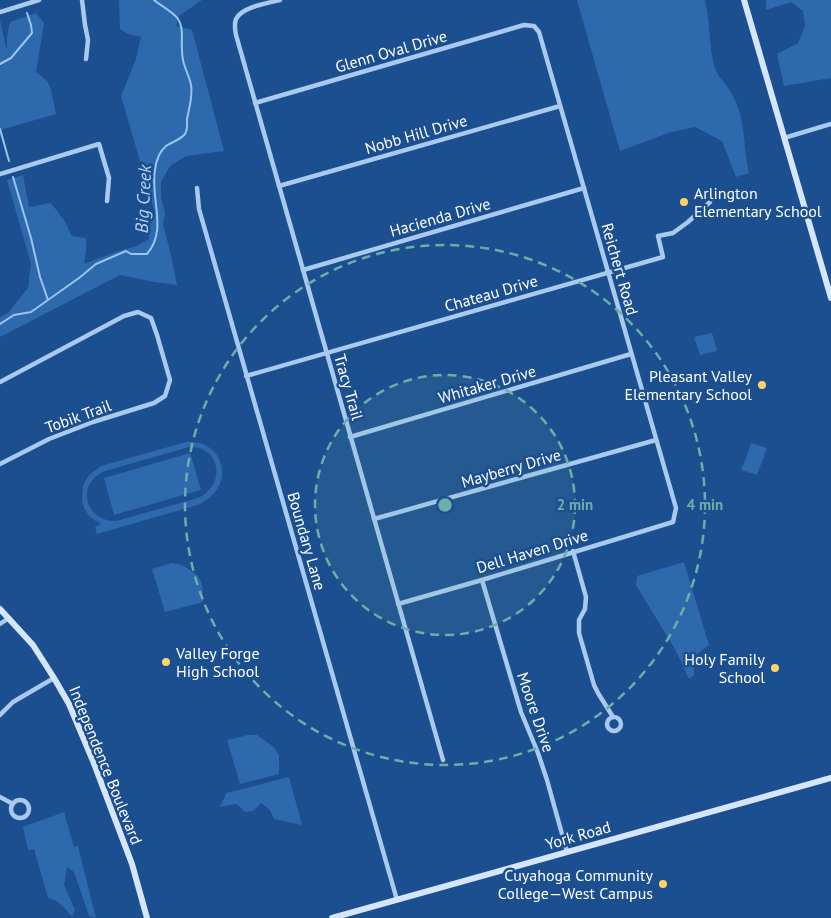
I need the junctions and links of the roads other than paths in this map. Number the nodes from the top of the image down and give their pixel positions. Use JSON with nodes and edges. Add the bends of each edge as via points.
{"nodes":[{"id":1,"x":39,"y":0,"type":"edge"},
{"id":2,"x":82,"y":0,"type":"edge"},
{"id":3,"x":280,"y":0,"type":"edge"},
{"id":4,"x":744,"y":0,"type":"edge"},
{"id":5,"x":0,"y":12,"type":"edge"},
{"id":6,"x":534,"y":26,"type":"joint"},
{"id":7,"x":86,"y":59,"type":"dead end"},
{"id":8,"x":255,"y":103,"type":"junction"},
{"id":9,"x":560,"y":106,"type":"junction"},
{"id":10,"x":831,"y":124,"type":"edge"},
{"id":11,"x":784,"y":138,"type":"junction"},
{"id":12,"x":0,"y":174,"type":"edge"},
{"id":13,"x":279,"y":186,"type":"junction"},
{"id":14,"x":197,"y":188,"type":"dead end"},
{"id":15,"x":584,"y":188,"type":"junction"},
{"id":16,"x":107,"y":201,"type":"dead end"},
{"id":17,"x":710,"y":202,"type":"dead end"},
{"id":18,"x":303,"y":270,"type":"junction"},
{"id":19,"x":608,"y":272,"type":"junction"},
{"id":20,"x":831,"y":298,"type":"edge"},
{"id":21,"x":326,"y":353,"type":"junction"},
{"id":22,"x":631,"y":354,"type":"junction"},
{"id":23,"x":246,"y":376,"type":"junction"},
{"id":24,"x":0,"y":382,"type":"edge"},
{"id":25,"x":350,"y":437,"type":"junction"},
{"id":26,"x":656,"y":440,"type":"junction"},
{"id":27,"x":0,"y":464,"type":"edge"},
{"id":28,"x":374,"y":520,"type":"junction"},
{"id":29,"x":673,"y":522,"type":"joint"},
{"id":30,"x":573,"y":552,"type":"junction"},
{"id":31,"x":482,"y":580,"type":"junction"},
{"id":32,"x":398,"y":604,"type":"junction"},
{"id":33,"x":0,"y":609,"type":"edge"},
{"id":34,"x":9,"y":618,"type":"junction"},
{"id":35,"x":0,"y":624,"type":"edge"},
{"id":36,"x":54,"y":678,"type":"junction"},
{"id":37,"x":0,"y":715,"type":"edge"},
{"id":38,"x":613,"y":718,"type":"dead end"},
{"id":39,"x":443,"y":760,"type":"dead end"},
{"id":40,"x":831,"y":778,"type":"edge"},
{"id":41,"x":0,"y":797,"type":"edge"},
{"id":42,"x":13,"y":804,"type":"junction"},
{"id":43,"x":567,"y":852,"type":"junction"},
{"id":44,"x":397,"y":900,"type":"junction"},
{"id":45,"x":147,"y":918,"type":"edge"},
{"id":46,"x":332,"y":918,"type":"edge"}],
"edges":[{"from":1,"to":5,"type":"street"},
{"from":2,"to":7,"type":"street","via":[[88,40]]},
{"from":3,"to":8,"type":"street","name":"Tracy Trail","via":[[245,10],[236,20],[236,35]]},
{"from":4,"to":11,"type":"main road"},
{"from":6,"to":8,"type":"street","name":"Glenn Oval Drive","via":[[524,25]]},
{"from":6,"to":9,"type":"street","name":"Reichert Road","via":[[539,32]]},
{"from":8,"to":13,"type":"street","name":"Tracy Trail"},
{"from":9,"to":13,"type":"street","name":"Nobb Hill Drive"},
{"from":9,"to":15,"type":"street","name":"Reichert Road"},
{"from":10,"to":11,"type":"street"},
{"from":11,"to":20,"type":"main road"},
{"from":12,"to":16,"type":"street","via":[[99,144],[109,178]]},
{"from":13,"to":18,"type":"street","name":"Tracy Trail"},
{"from":14,"to":23,"type":"street","name":"Boundary Lane","via":[[199,209]]},
{"from":15,"to":18,"type":"street","name":"Hacienda Drive"},
{"from":15,"to":19,"type":"street","name":"Reichert Road"},
{"from":17,"to":19,"type":"street","name":"Chateau Drive","via":[[673,233],[658,236],[662,256]]},
{"from":18,"to":21,"type":"street","name":"Tracy Trail"},
{"from":19,"to":21,"type":"street","name":"Chateau Drive"},
{"from":19,"to":22,"type":"street","name":"Reichert Road"},
{"from":21,"to":23,"type":"street","name":"Chateau Drive"},
{"from":21,"to":25,"type":"street","name":"Tracy Trail"},
{"from":22,"to":25,"type":"street","name":"Whitaker Drive"},
{"from":22,"to":26,"type":"street","name":"Reichert Road"},
{"from":23,"to":44,"type":"street","name":"Boundary Lane"},
{"from":24,"to":27,"type":"street","name":"Tobik Trail","via":[[124,316],[138,312],[150,318],[170,380],[166,396],[154,403],[49,438]]},
{"from":25,"to":28,"type":"street","name":"Tracy Trail"},
{"from":26,"to":28,"type":"street","name":"Mayberry Drive"},
{"from":26,"to":29,"type":"street","name":"Reichert Road","via":[[676,508]]},
{"from":28,"to":32,"type":"street","name":"Tracy Trail"},
{"from":29,"to":30,"type":"street","name":"Dell Haven Drive"},
{"from":30,"to":31,"type":"street","name":"Dell Haven Drive"},
{"from":30,"to":38,"type":"street","via":[[586,597],[579,633],[594,685]]},
{"from":31,"to":32,"type":"street","name":"Dell Haven Drive"},
{"from":31,"to":43,"type":"street","name":"Moore Drive"},
{"from":32,"to":39,"type":"street","name":"Tracy Trail"},
{"from":33,"to":34,"type":"main road","name":"Independence Boulevard"},
{"from":34,"to":35,"type":"street"},
{"from":34,"to":36,"type":"main road","name":"Independence Boulevard","via":[[33,645]]},
{"from":36,"to":37,"type":"street","via":[[13,702]]},
{"from":36,"to":45,"type":"main road","name":"Independence Boulevard","via":[[69,704],[93,761],[132,864]]},
{"from":40,"to":43,"type":"main road","name":"York Road"},
{"from":41,"to":42,"type":"street"},
{"from":42,"to":42,"type":"street","via":[[18,800],[26,802],[28,814],[15,817]]},
{"from":43,"to":44,"type":"main road","name":"York Road"},
{"from":44,"to":46,"type":"main road","name":"York Road"}]}
